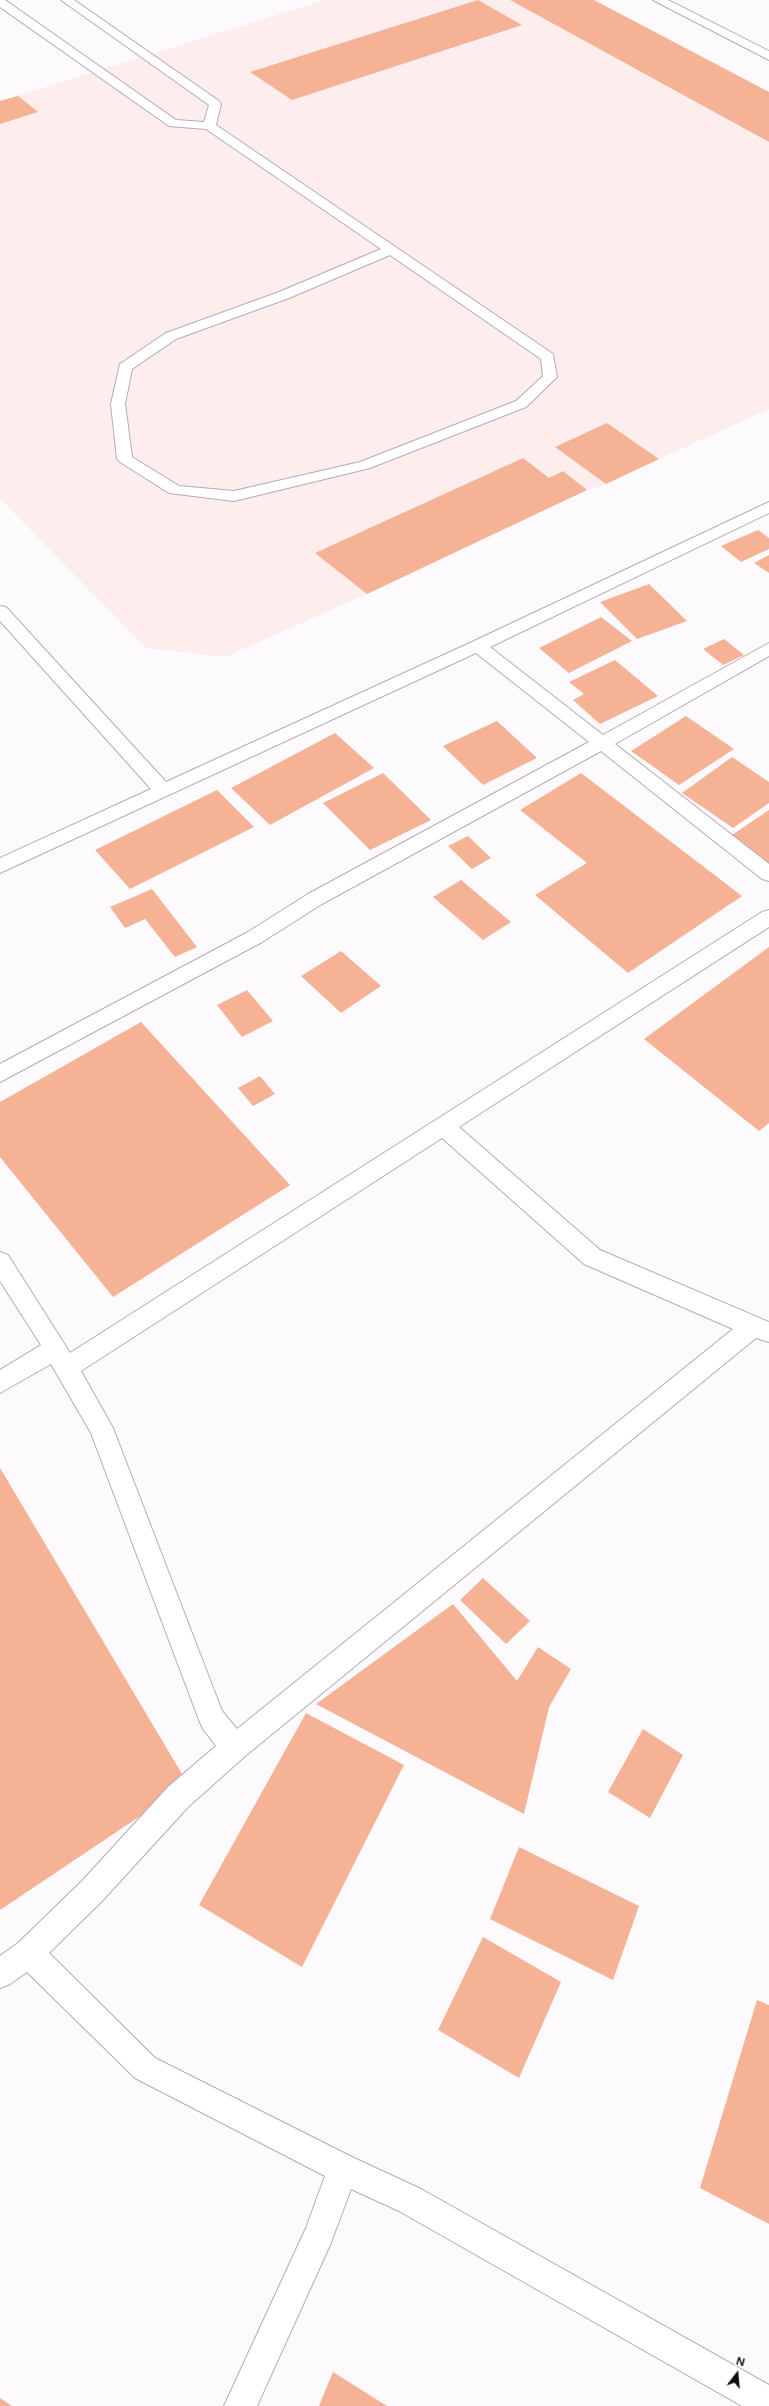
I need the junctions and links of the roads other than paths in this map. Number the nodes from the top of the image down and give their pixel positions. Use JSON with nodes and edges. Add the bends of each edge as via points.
{"nodes":[{"id":1,"x":67,"y":0,"type":"edge"},
{"id":2,"x":659,"y":0,"type":"edge"},
{"id":3,"x":0,"y":1,"type":"edge"},
{"id":4,"x":769,"y":56,"type":"edge"},
{"id":5,"x":209,"y":126,"type":"junction"},
{"id":6,"x":391,"y":250,"type":"junction"},
{"id":7,"x":769,"y":507,"type":"edge"},
{"id":8,"x":0,"y":611,"type":"edge"},
{"id":9,"x":478,"y":646,"type":"junction"},
{"id":10,"x":769,"y":649,"type":"edge"},
{"id":11,"x":602,"y":743,"type":"junction"},
{"id":12,"x":163,"y":791,"type":"junction"},
{"id":13,"x":0,"y":866,"type":"edge"},
{"id":14,"x":769,"y":874,"type":"edge"},
{"id":15,"x":769,"y":917,"type":"edge"},
{"id":16,"x":0,"y":1074,"type":"edge"},
{"id":17,"x":443,"y":1126,"type":"junction"},
{"id":18,"x":0,"y":1262,"type":"edge"},
{"id":19,"x":761,"y":1330,"type":"edge"},
{"id":20,"x":61,"y":1358,"type":"junction"},
{"id":21,"x":0,"y":1382,"type":"edge"},
{"id":22,"x":235,"y":1748,"type":"junction"},
{"id":23,"x":28,"y":1953,"type":"junction"},
{"id":24,"x":0,"y":1974,"type":"edge"},
{"id":25,"x":342,"y":2169,"type":"junction"},
{"id":26,"x":769,"y":2403,"type":"edge"},
{"id":27,"x":240,"y":2406,"type":"edge"}],
"edges":[{"from":1,"to":5,"type":"street","via":[[215,104]]},
{"from":2,"to":4,"type":"street"},
{"from":3,"to":5,"type":"street","via":[[173,123]]},
{"from":5,"to":6,"type":"street"},
{"from":6,"to":6,"type":"street","via":[[548,357],[550,377],[521,404],[365,465],[234,496],[175,490],[125,460],[118,404],[125,367],[171,336],[284,295]]},
{"from":7,"to":9,"type":"street"},
{"from":8,"to":12,"type":"street"},
{"from":9,"to":11,"type":"street"},
{"from":9,"to":12,"type":"street"},
{"from":10,"to":11,"type":"street"},
{"from":11,"to":14,"type":"street"},
{"from":11,"to":16,"type":"street","via":[[315,899],[255,937]]},
{"from":12,"to":13,"type":"street"},
{"from":15,"to":17,"type":"street"},
{"from":17,"to":19,"type":"street","via":[[592,1257]]},
{"from":17,"to":20,"type":"street"},
{"from":18,"to":20,"type":"street"},
{"from":19,"to":22,"type":"street"},
{"from":20,"to":21,"type":"street"},
{"from":20,"to":22,"type":"street","via":[[101,1428],[212,1720]]},
{"from":22,"to":23,"type":"street","via":[[178,1797],[92,1892]]},
{"from":23,"to":24,"type":"street"},
{"from":23,"to":25,"type":"street","via":[[145,2068]]},
{"from":25,"to":26,"type":"street","via":[[410,2200]]},
{"from":25,"to":27,"type":"street","via":[[319,2234]]}]}
